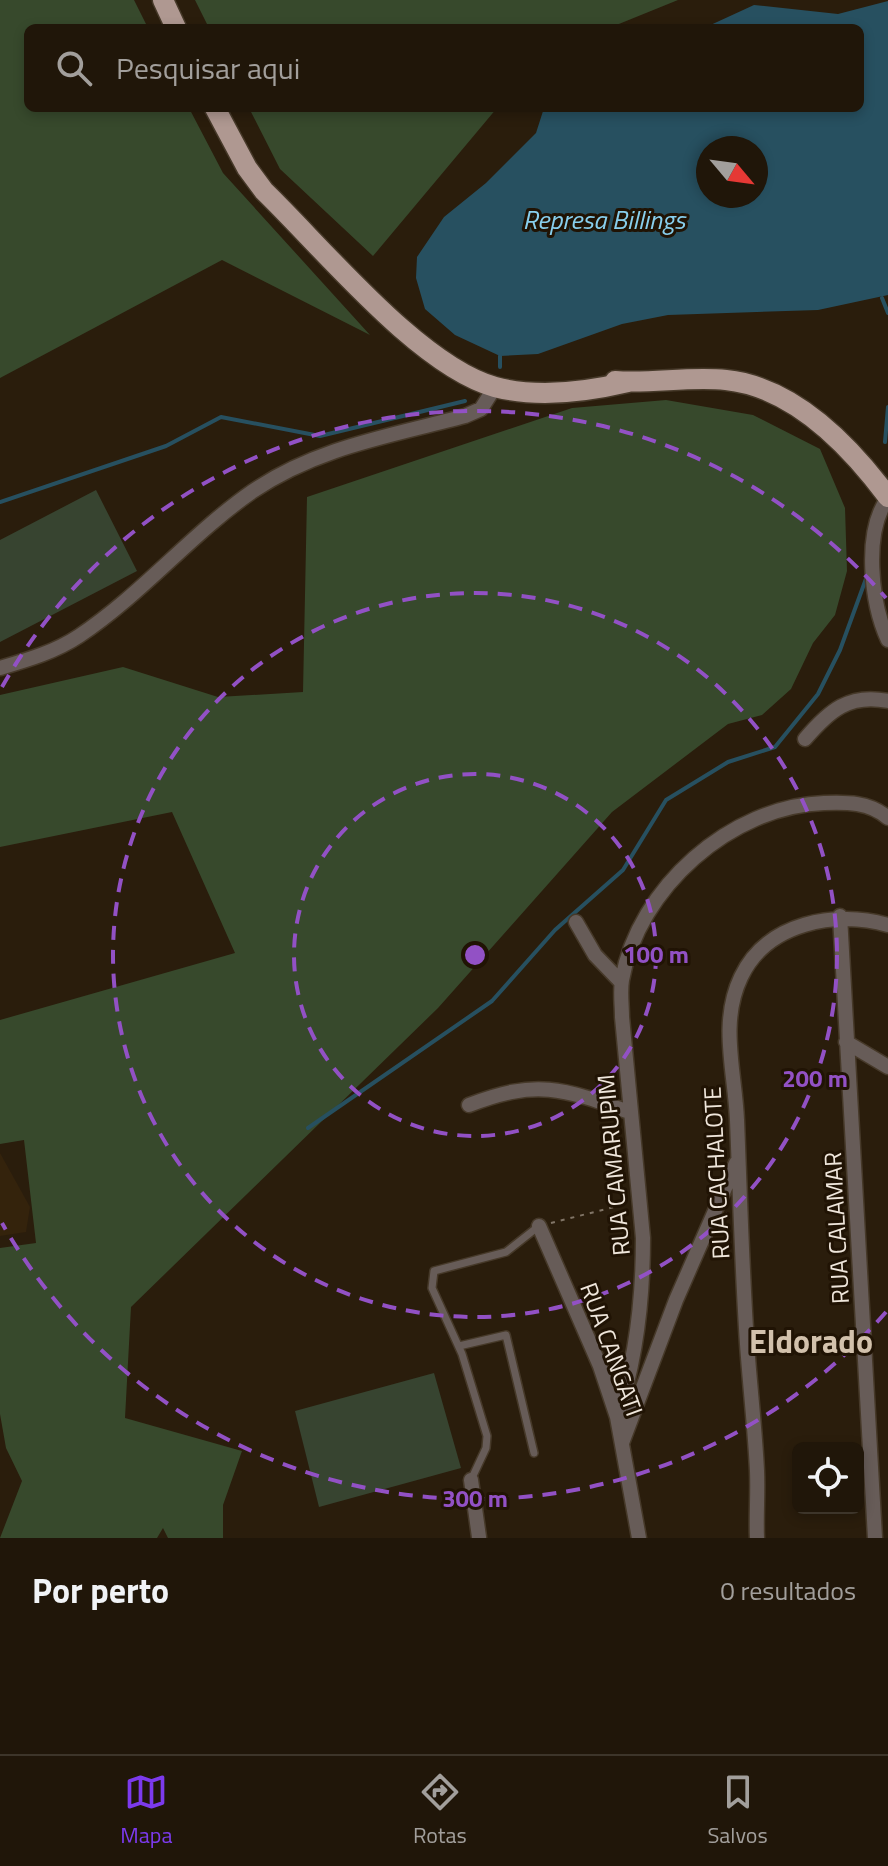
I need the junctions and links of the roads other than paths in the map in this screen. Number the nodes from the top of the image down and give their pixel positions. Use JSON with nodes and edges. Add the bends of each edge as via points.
{"nodes":[{"id":1,"x":163,"y":0,"type":"edge"},
{"id":2,"x":174,"y":24,"type":"edge"},
{"id":3,"x":217,"y":112,"type":"edge"},
{"id":4,"x":499,"y":388,"type":"junction"},
{"id":5,"x":888,"y":497,"type":"edge"},
{"id":6,"x":888,"y":640,"type":"edge"},
{"id":7,"x":0,"y":668,"type":"edge"},
{"id":8,"x":888,"y":701,"type":"edge"},
{"id":9,"x":805,"y":739,"type":"dead end"},
{"id":10,"x":888,"y":818,"type":"edge"},
{"id":11,"x":840,"y":916,"type":"junction"},
{"id":12,"x":576,"y":922,"type":"dead end"},
{"id":13,"x":888,"y":925,"type":"edge"},
{"id":14,"x":621,"y":982,"type":"junction"},
{"id":15,"x":846,"y":1042,"type":"junction"},
{"id":16,"x":888,"y":1067,"type":"edge"},
{"id":17,"x":469,"y":1105,"type":"dead end"},
{"id":18,"x":629,"y":1112,"type":"junction"},
{"id":19,"x":737,"y":1160,"type":"junction"},
{"id":20,"x":539,"y":1226,"type":"joint"},
{"id":21,"x":459,"y":1346,"type":"junction"},
{"id":22,"x":617,"y":1417,"type":"junction"},
{"id":23,"x":622,"y":1444,"type":"junction"},
{"id":24,"x":534,"y":1453,"type":"dead end"},
{"id":25,"x":471,"y":1480,"type":"joint"},
{"id":26,"x":480,"y":1538,"type":"edge"},
{"id":27,"x":639,"y":1538,"type":"edge"},
{"id":28,"x":757,"y":1538,"type":"edge"},
{"id":29,"x":875,"y":1538,"type":"edge"}],
"edges":[{"from":1,"to":2,"type":"main road"},
{"from":3,"to":4,"type":"main road","via":[[264,191],[415,341],[449,367]]},
{"from":4,"to":5,"type":"main road","via":[[575,378],[729,380],[795,408],[839,440]]},
{"from":4,"to":7,"type":"street","via":[[481,409],[465,416],[344,446],[285,472],[202,531],[77,637]]},
{"from":5,"to":6,"type":"street","via":[[872,539],[881,622]]},
{"from":8,"to":9,"type":"street","via":[[872,698],[836,707]]},
{"from":10,"to":14,"type":"street","via":[[867,806],[811,803],[761,815],[724,835],[666,890],[631,949]]},
{"from":11,"to":13,"type":"street","name":"RUA CACHALOTE"},
{"from":11,"to":15,"type":"street","name":"RUA CALAMAR"},
{"from":11,"to":19,"type":"street","name":"RUA CACHALOTE","via":[[775,938],[741,975],[729,1039]]},
{"from":12,"to":14,"type":"street","via":[[595,955]]},
{"from":14,"to":18,"type":"street","name":"RUA CAMARUPIM"},
{"from":15,"to":16,"type":"street"},
{"from":15,"to":29,"type":"street","name":"RUA CALAMAR"},
{"from":17,"to":18,"type":"street","via":[[533,1087]]},
{"from":18,"to":22,"type":"street","name":"RUA CAMARUPIM","via":[[643,1238],[641,1312]]},
{"from":19,"to":23,"type":"street"},
{"from":19,"to":28,"type":"street","name":"RUA CACHALOTE"},
{"from":20,"to":21,"type":"lane","via":[[506,1252],[434,1271],[432,1288]]},
{"from":20,"to":22,"type":"street","name":"RUA CANGATI"},
{"from":21,"to":24,"type":"lane","via":[[506,1335]]},
{"from":21,"to":25,"type":"lane","via":[[487,1436]]},
{"from":22,"to":23,"type":"street","name":"RUA CANGATI"},
{"from":23,"to":27,"type":"street","name":"RUA CANGATI"},
{"from":25,"to":26,"type":"street"}]}
